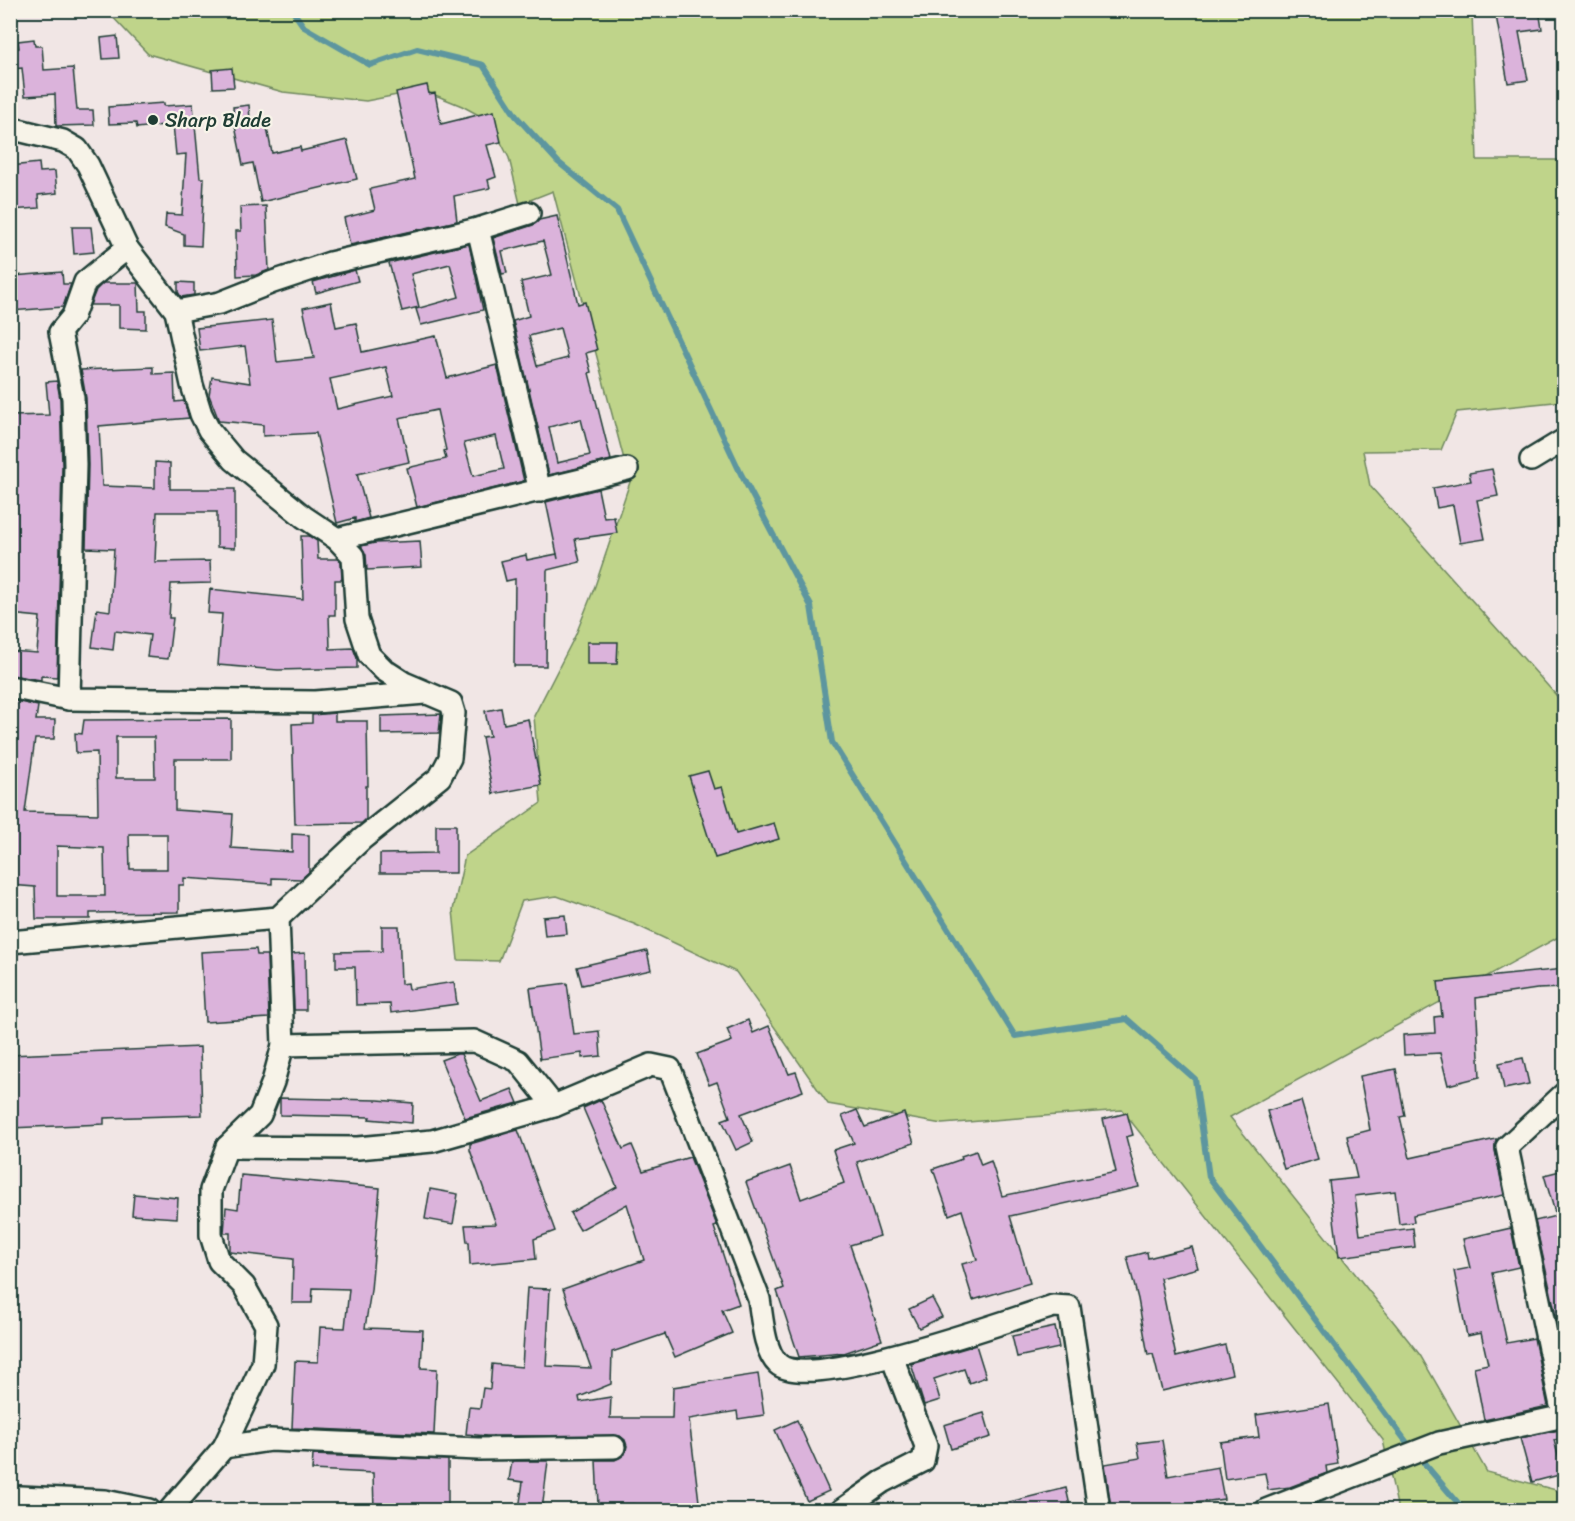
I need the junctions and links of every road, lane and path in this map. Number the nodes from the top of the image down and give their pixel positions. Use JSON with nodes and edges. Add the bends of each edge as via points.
{"nodes":[{"id":1,"x":10,"y":128,"type":"edge"},
{"id":2,"x":529,"y":213,"type":"dead end"},
{"id":3,"x":478,"y":229,"type":"junction"},
{"id":4,"x":127,"y":248,"type":"junction"},
{"id":5,"x":176,"y":311,"type":"junction"},
{"id":6,"x":1564,"y":440,"type":"edge"},
{"id":7,"x":1531,"y":460,"type":"dead end"},
{"id":8,"x":627,"y":469,"type":"dead end"},
{"id":9,"x":540,"y":491,"type":"junction"},
{"id":10,"x":337,"y":539,"type":"junction"},
{"id":11,"x":10,"y":687,"type":"edge"},
{"id":12,"x":428,"y":693,"type":"junction"},
{"id":13,"x":69,"y":699,"type":"junction"},
{"id":14,"x":278,"y":918,"type":"junction"},
{"id":15,"x":10,"y":942,"type":"edge"},
{"id":16,"x":283,"y":1045,"type":"junction"},
{"id":17,"x":1564,"y":1094,"type":"edge"},
{"id":18,"x":554,"y":1106,"type":"junction"},
{"id":19,"x":227,"y":1147,"type":"junction"},
{"id":20,"x":892,"y":1357,"type":"junction"},
{"id":21,"x":1564,"y":1415,"type":"edge"},
{"id":22,"x":224,"y":1447,"type":"junction"},
{"id":23,"x":614,"y":1447,"type":"dead end"},
{"id":24,"x":10,"y":1498,"type":"edge"},
{"id":25,"x":149,"y":1510,"type":"edge"},
{"id":26,"x":170,"y":1510,"type":"edge"},
{"id":27,"x":842,"y":1510,"type":"edge"},
{"id":28,"x":1099,"y":1510,"type":"edge"},
{"id":29,"x":1266,"y":1510,"type":"edge"}],
"edges":[{"from":1,"to":4,"type":"street","via":[[63,141],[77,149]]},
{"from":2,"to":3,"type":"street"},
{"from":3,"to":5,"type":"street","via":[[330,263],[220,303]]},
{"from":3,"to":9,"type":"street"},
{"from":4,"to":5,"type":"street"},
{"from":4,"to":13,"type":"street","via":[[86,282],[73,316],[60,332],[73,398],[75,465]]},
{"from":5,"to":10,"type":"street","via":[[192,385],[209,430],[234,460]]},
{"from":6,"to":7,"type":"street"},
{"from":8,"to":9,"type":"street"},
{"from":9,"to":10,"type":"street"},
{"from":10,"to":12,"type":"street","via":[[353,556],[357,619],[369,655],[404,683]]},
{"from":11,"to":13,"type":"street"},
{"from":12,"to":13,"type":"street","via":[[315,702]]},
{"from":12,"to":14,"type":"street","via":[[451,703],[454,713],[446,768],[426,790],[362,839]]},
{"from":14,"to":15,"type":"street"},
{"from":14,"to":16,"type":"street"},
{"from":16,"to":18,"type":"street","via":[[474,1041],[518,1061]]},
{"from":16,"to":19,"type":"street","via":[[260,1115]]},
{"from":17,"to":21,"type":"street","via":[[1507,1148]]},
{"from":18,"to":19,"type":"street","via":[[432,1141],[358,1148]]},
{"from":18,"to":20,"type":"street","via":[[651,1065],[670,1069],[759,1299],[765,1335],[779,1365],[794,1371],[817,1371]]},
{"from":19,"to":22,"type":"street","via":[[211,1190],[211,1235],[219,1261],[243,1286],[266,1325],[263,1364]]},
{"from":20,"to":27,"type":"street","via":[[926,1446],[925,1455],[923,1461],[882,1482]]},
{"from":20,"to":28,"type":"street","via":[[1053,1306],[1069,1307]]},
{"from":21,"to":29,"type":"street","via":[[1438,1443]]},
{"from":22,"to":23,"type":"street","via":[[270,1440],[478,1449]]},
{"from":22,"to":26,"type":"street"},
{"from":24,"to":25,"type":"street","via":[[105,1501]]}]}
